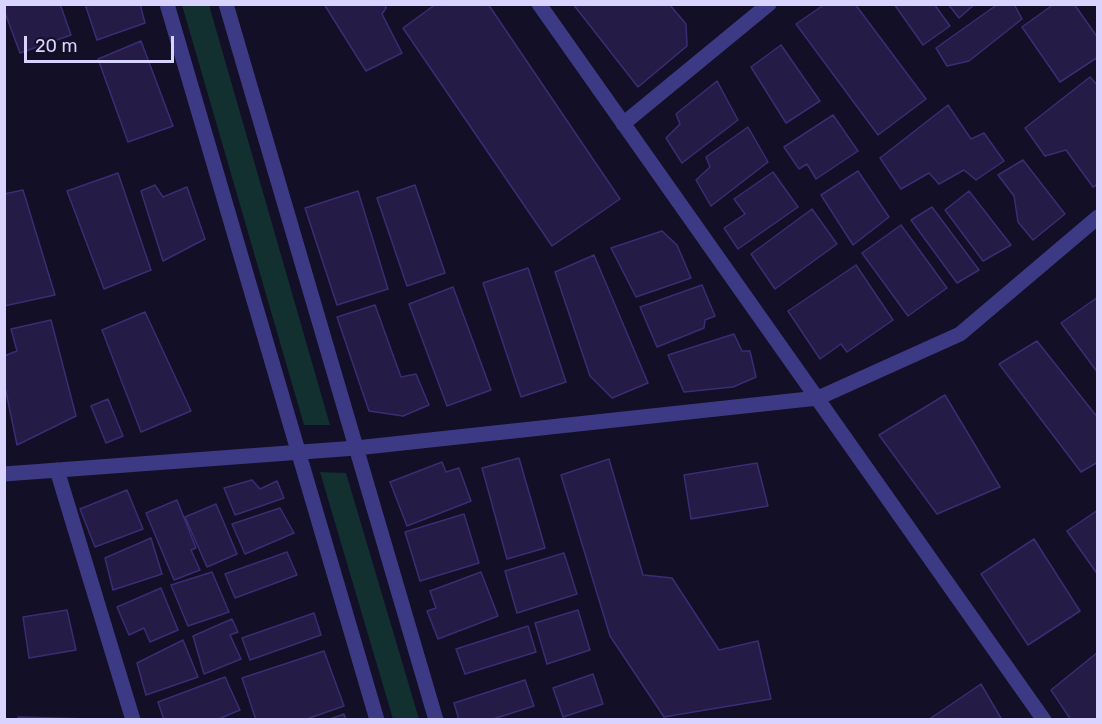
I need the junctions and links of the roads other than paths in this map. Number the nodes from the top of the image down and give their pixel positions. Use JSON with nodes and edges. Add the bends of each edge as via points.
{"nodes":[{"id":1,"x":168,"y":4,"type":"edge"},
{"id":2,"x":226,"y":4,"type":"edge"},
{"id":3,"x":539,"y":4,"type":"edge"},
{"id":4,"x":769,"y":4,"type":"edge"},
{"id":5,"x":623,"y":124,"type":"junction"},
{"id":6,"x":1098,"y":217,"type":"edge"},
{"id":7,"x":818,"y":398,"type":"junction"},
{"id":8,"x":356,"y":448,"type":"junction"},
{"id":9,"x":299,"y":453,"type":"junction"},
{"id":10,"x":57,"y":470,"type":"junction"},
{"id":11,"x":4,"y":474,"type":"edge"},
{"id":12,"x":133,"y":720,"type":"edge"},
{"id":13,"x":377,"y":720,"type":"edge"},
{"id":14,"x":436,"y":720,"type":"edge"},
{"id":15,"x":1044,"y":720,"type":"edge"}],
"edges":[{"from":1,"to":9,"type":"street"},
{"from":2,"to":8,"type":"street"},
{"from":3,"to":5,"type":"street"},
{"from":4,"to":5,"type":"street"},
{"from":5,"to":7,"type":"street"},
{"from":6,"to":7,"type":"street","via":[[960,334]]},
{"from":7,"to":8,"type":"street"},
{"from":7,"to":15,"type":"street"},
{"from":8,"to":9,"type":"street"},
{"from":8,"to":14,"type":"street"},
{"from":9,"to":10,"type":"street"},
{"from":9,"to":13,"type":"street"},
{"from":10,"to":11,"type":"street"},
{"from":10,"to":12,"type":"street"}]}
